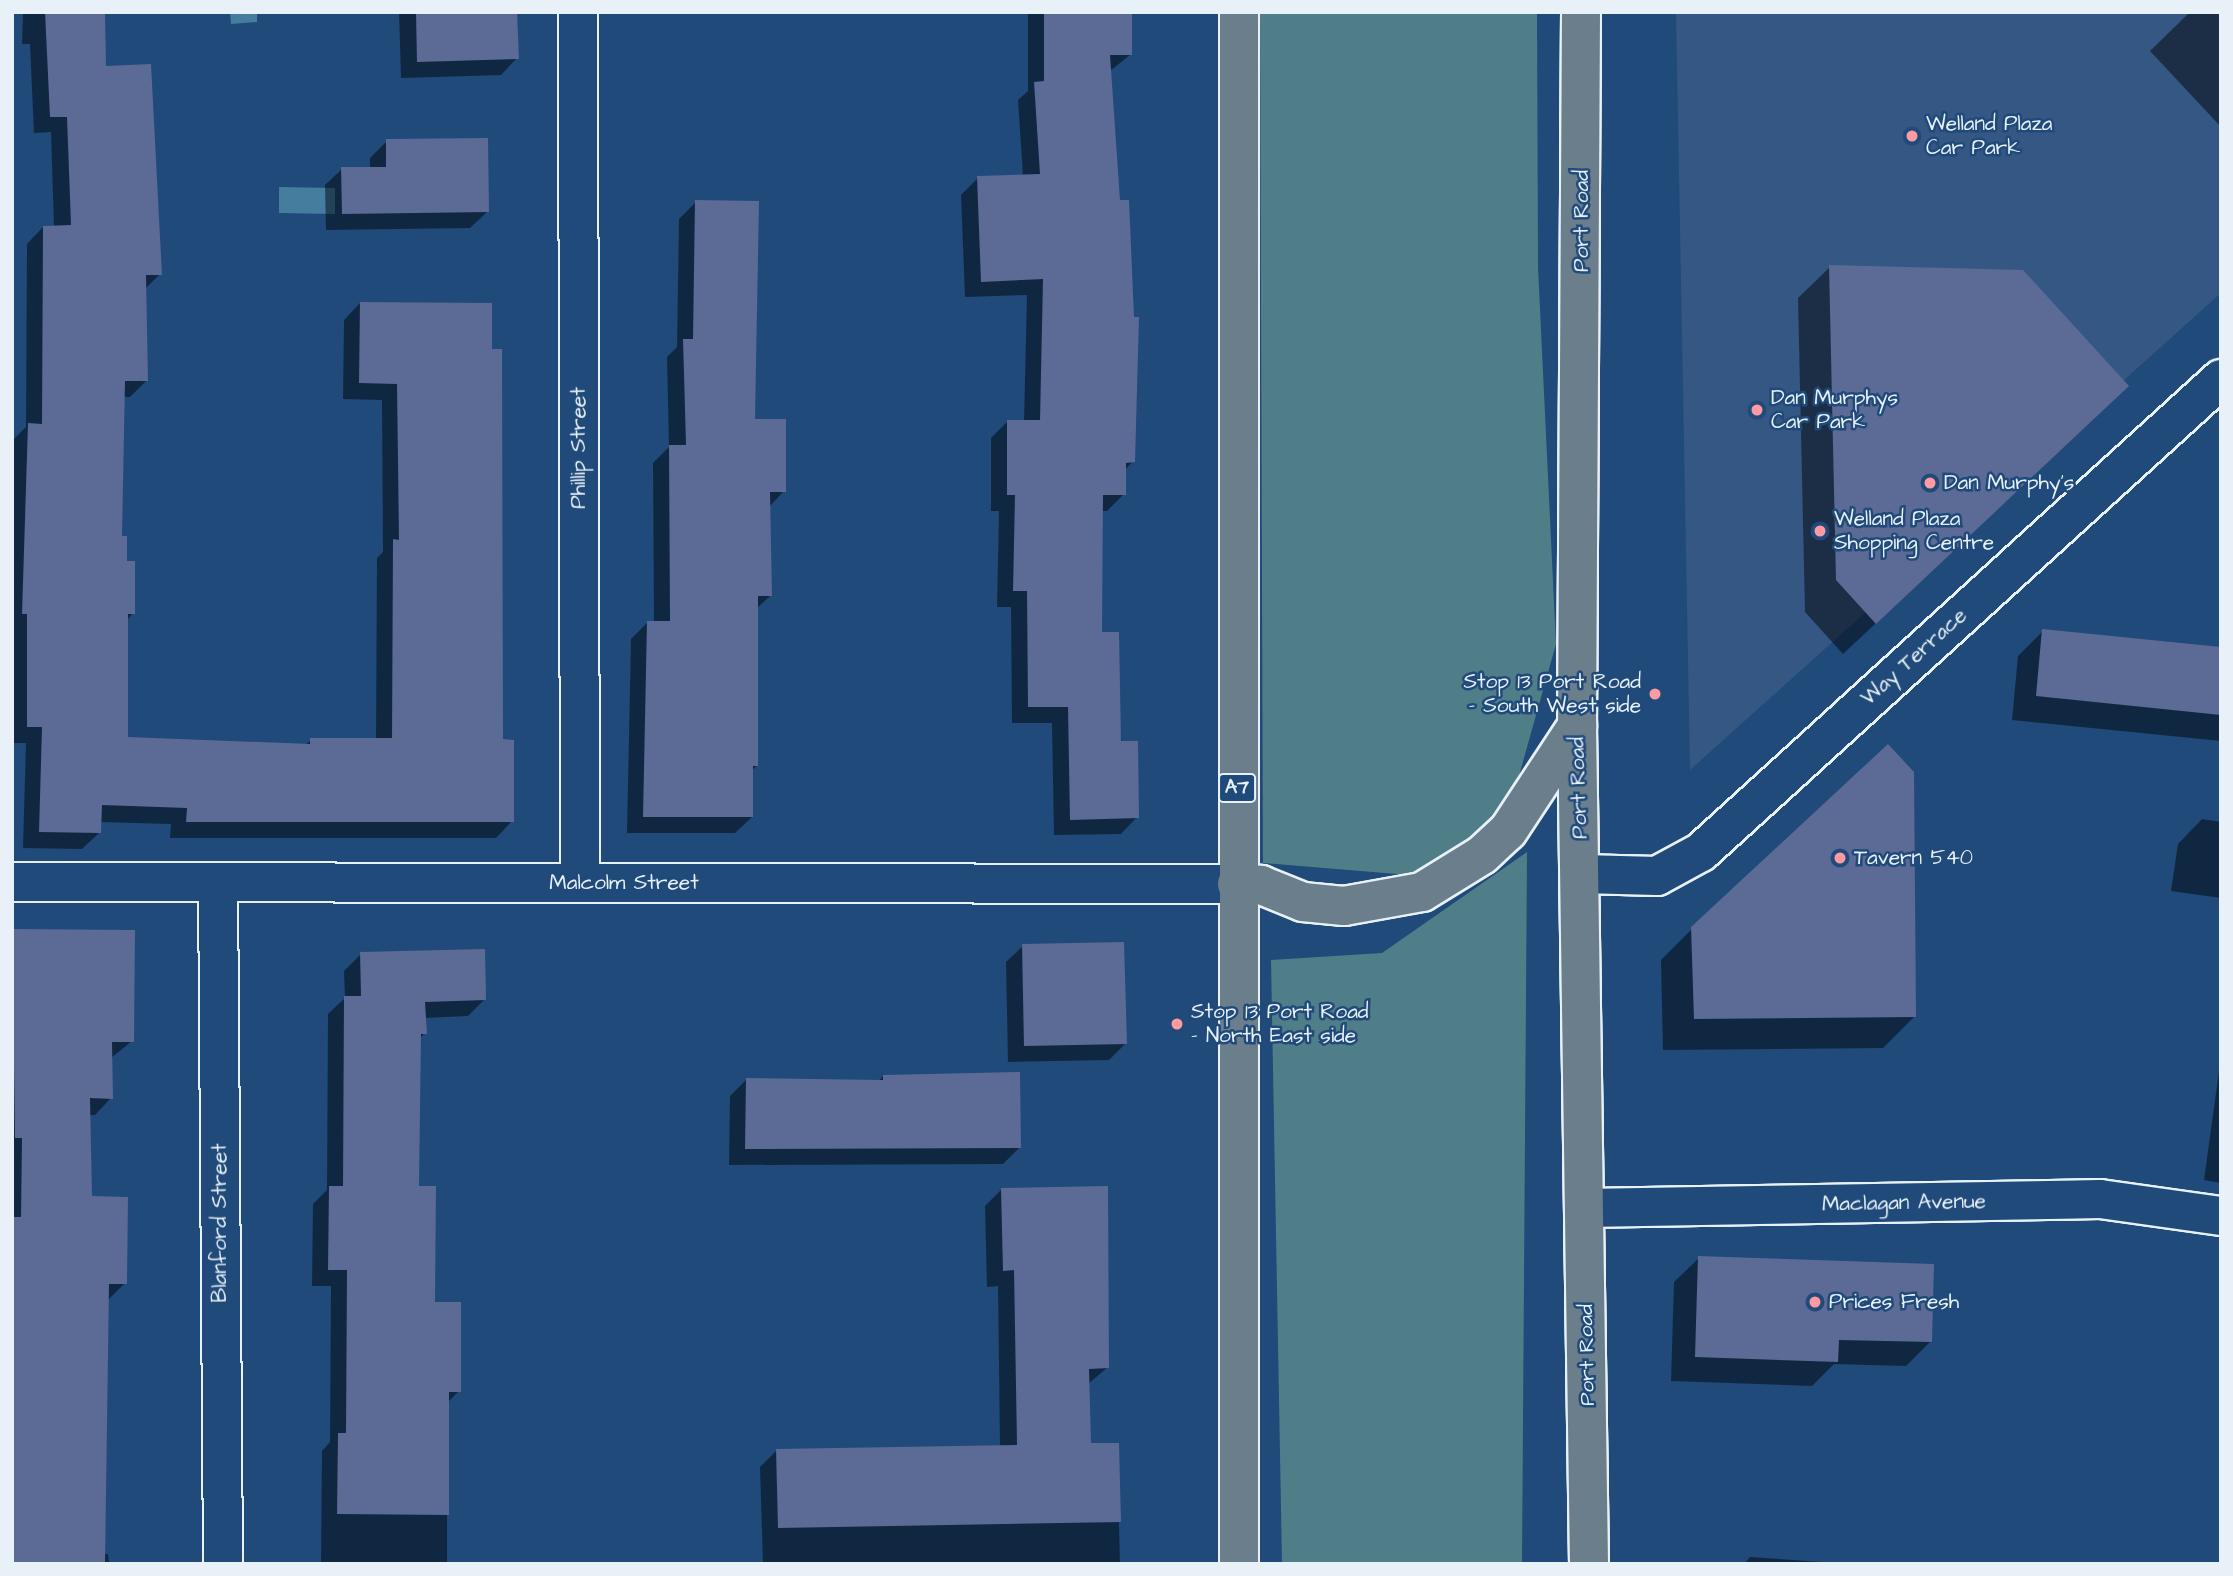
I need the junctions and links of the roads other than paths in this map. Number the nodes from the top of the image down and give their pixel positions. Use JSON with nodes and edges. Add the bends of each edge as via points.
{"nodes":[{"id":1,"x":578,"y":12,"type":"edge"},
{"id":2,"x":1239,"y":12,"type":"edge"},
{"id":3,"x":1581,"y":12,"type":"edge"},
{"id":4,"x":2221,"y":379,"type":"edge"},
{"id":5,"x":1577,"y":726,"type":"junction"},
{"id":6,"x":1582,"y":874,"type":"junction"},
{"id":7,"x":12,"y":882,"type":"edge"},
{"id":8,"x":218,"y":882,"type":"junction"},
{"id":9,"x":580,"y":883,"type":"junction"},
{"id":10,"x":1237,"y":884,"type":"junction"},
{"id":11,"x":1585,"y":1208,"type":"junction"},
{"id":12,"x":2221,"y":1216,"type":"edge"},
{"id":13,"x":223,"y":1564,"type":"edge"},
{"id":14,"x":1239,"y":1564,"type":"edge"},
{"id":15,"x":1589,"y":1564,"type":"edge"}],
"edges":[{"from":1,"to":9,"type":"street","name":"Phillip Street"},
{"from":2,"to":10,"type":"highway","number":"A7"},
{"from":3,"to":5,"type":"highway","name":"Port Road"},
{"from":4,"to":6,"type":"street","name":"Way Terrace","via":[[1702,852],[1657,876]]},
{"from":5,"to":6,"type":"highway","name":"Port Road"},
{"from":5,"to":10,"type":"highway","via":[[1508,831],[1482,855],[1422,892],[1344,906],[1303,902],[1261,885]]},
{"from":6,"to":11,"type":"highway","name":"Port Road"},
{"from":7,"to":8,"type":"street","name":"Malcolm Street"},
{"from":8,"to":9,"type":"street","name":"Malcolm Street"},
{"from":8,"to":13,"type":"street","name":"Blanford Street"},
{"from":9,"to":10,"type":"street","name":"Malcolm Street"},
{"from":10,"to":14,"type":"highway","number":"A7"},
{"from":11,"to":12,"type":"street","name":"Maclagan Avenue","via":[[2100,1199]]},
{"from":11,"to":15,"type":"highway","name":"Port Road"}]}
